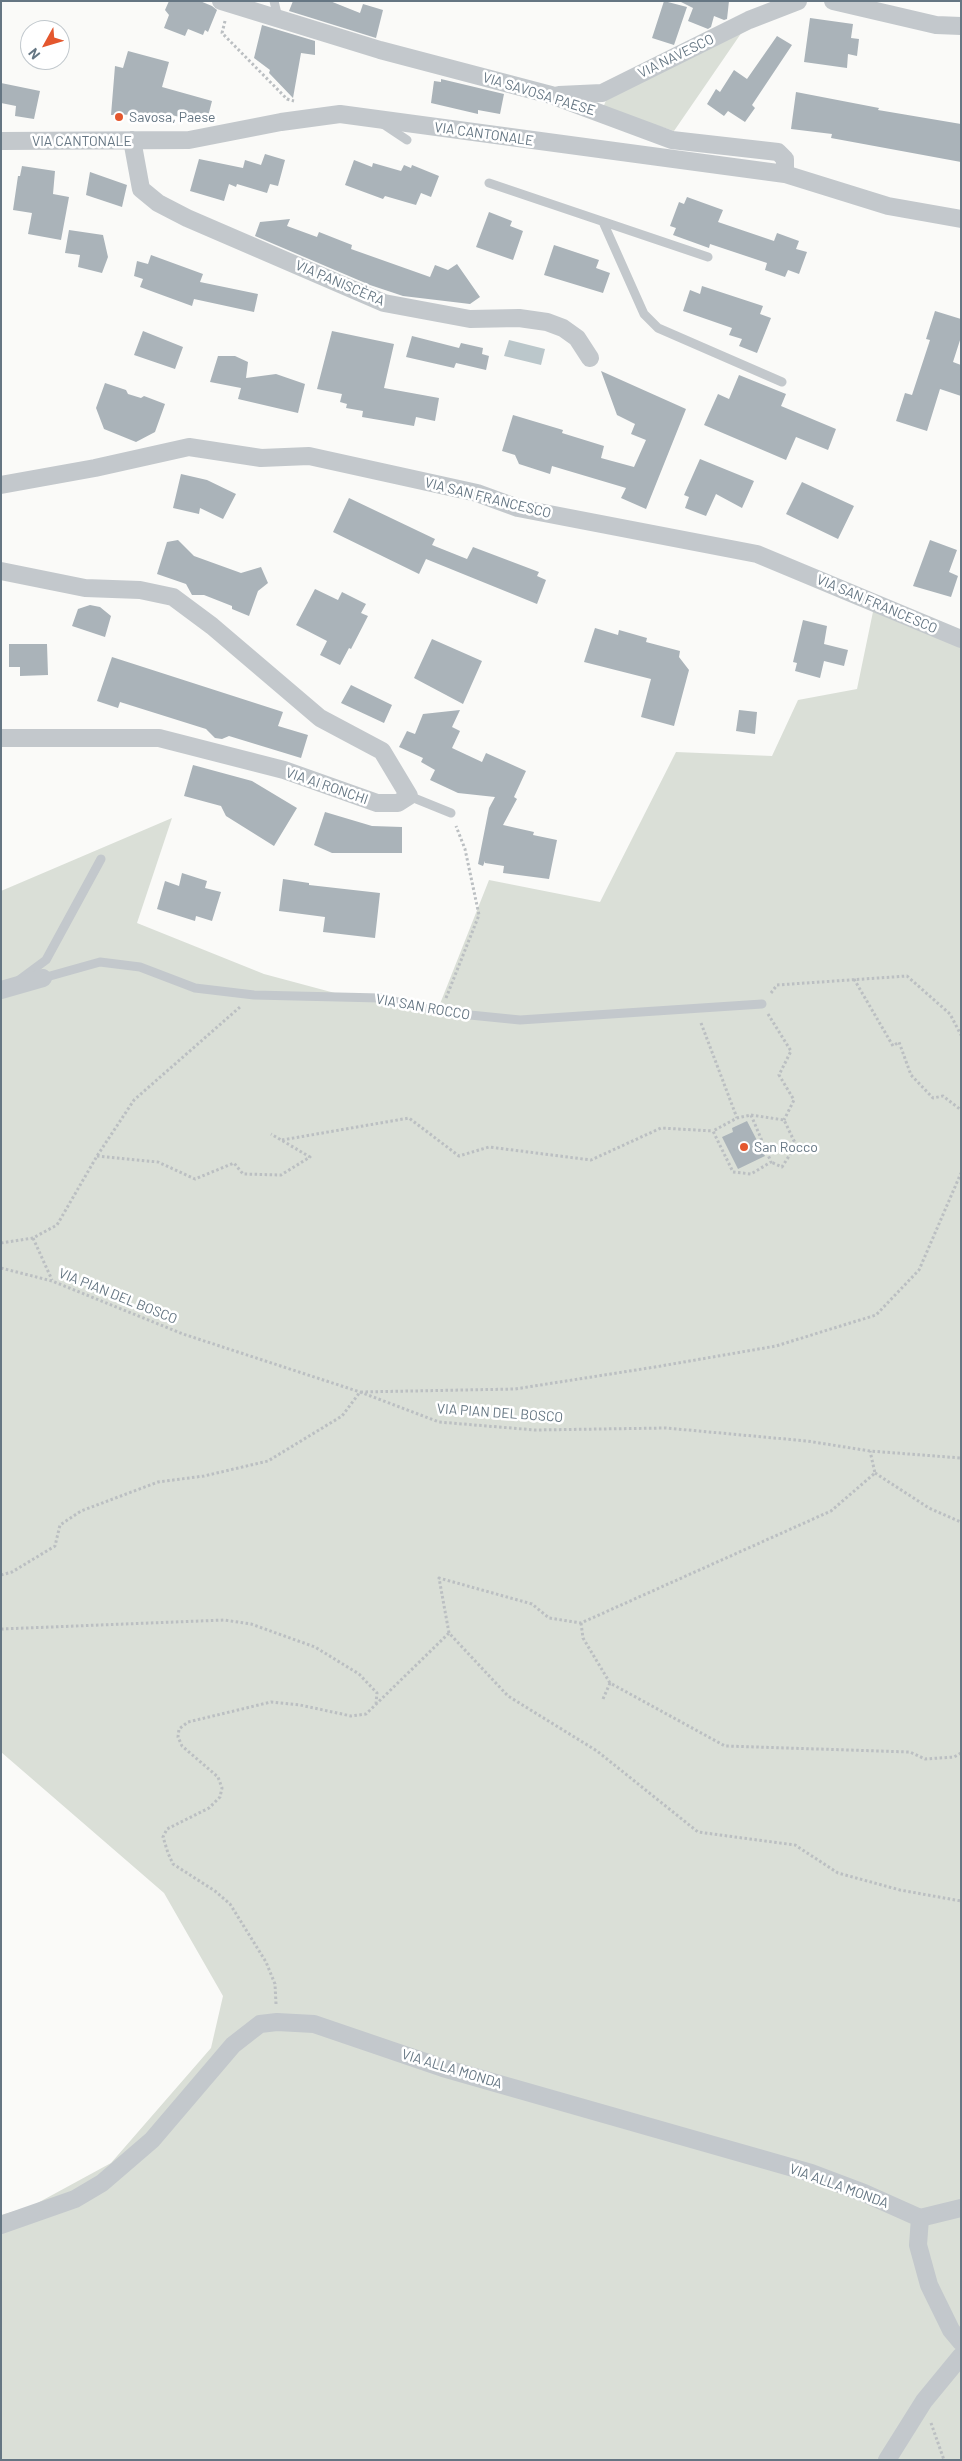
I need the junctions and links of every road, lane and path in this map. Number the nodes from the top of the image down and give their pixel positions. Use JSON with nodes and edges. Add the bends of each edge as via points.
{"nodes":[{"id":1,"x":798,"y":1,"type":"edge"},
{"id":2,"x":833,"y":1,"type":"edge"},
{"id":3,"x":225,"y":2,"type":"edge"},
{"id":4,"x":276,"y":10,"type":"edge"},
{"id":5,"x":961,"y":26,"type":"edge"},
{"id":6,"x":550,"y":95,"type":"junction"},
{"id":7,"x":302,"y":100,"type":"dead end"},
{"id":8,"x":374,"y":119,"type":"junction"},
{"id":9,"x":132,"y":140,"type":"junction"},
{"id":10,"x":407,"y":140,"type":"dead end"},
{"id":11,"x":1,"y":141,"type":"edge"},
{"id":12,"x":785,"y":174,"type":"junction"},
{"id":13,"x":490,"y":183,"type":"dead end"},
{"id":14,"x":961,"y":219,"type":"edge"},
{"id":15,"x":603,"y":222,"type":"junction"},
{"id":16,"x":708,"y":257,"type":"dead end"},
{"id":17,"x":590,"y":358,"type":"dead end"},
{"id":18,"x":782,"y":382,"type":"dead end"},
{"id":19,"x":1,"y":485,"type":"edge"},
{"id":20,"x":1,"y":571,"type":"edge"},
{"id":21,"x":961,"y":638,"type":"edge"},
{"id":22,"x":1,"y":738,"type":"edge"},
{"id":23,"x":409,"y":796,"type":"junction"},
{"id":24,"x":451,"y":813,"type":"joint"},
{"id":25,"x":101,"y":858,"type":"dead end"},
{"id":26,"x":43,"y":978,"type":"joint"},
{"id":27,"x":854,"y":979,"type":"junction"},
{"id":28,"x":4,"y":990,"type":"edge"},
{"id":29,"x":254,"y":995,"type":"junction"},
{"id":30,"x":762,"y":1004,"type":"junction"},
{"id":31,"x":696,"y":1008,"type":"junction"},
{"id":32,"x":440,"y":1012,"type":"junction"},
{"id":33,"x":961,"y":1036,"type":"edge"},
{"id":34,"x":961,"y":1110,"type":"edge"},
{"id":35,"x":751,"y":1116,"type":"junction"},
{"id":36,"x":737,"y":1118,"type":"junction"},
{"id":37,"x":784,"y":1120,"type":"junction"},
{"id":38,"x":714,"y":1131,"type":"junction"},
{"id":39,"x":271,"y":1134,"type":"dead end"},
{"id":40,"x":282,"y":1140,"type":"junction"},
{"id":41,"x":98,"y":1156,"type":"junction"},
{"id":42,"x":771,"y":1162,"type":"junction"},
{"id":43,"x":961,"y":1173,"type":"edge"},
{"id":44,"x":33,"y":1238,"type":"junction"},
{"id":45,"x":1,"y":1243,"type":"edge"},
{"id":46,"x":1,"y":1268,"type":"edge"},
{"id":47,"x":52,"y":1281,"type":"junction"},
{"id":48,"x":360,"y":1392,"type":"junction"},
{"id":49,"x":870,"y":1451,"type":"junction"},
{"id":50,"x":961,"y":1458,"type":"edge"},
{"id":51,"x":875,"y":1473,"type":"junction"},
{"id":52,"x":961,"y":1522,"type":"edge"},
{"id":53,"x":1,"y":1575,"type":"edge"},
{"id":54,"x":581,"y":1623,"type":"junction"},
{"id":55,"x":1,"y":1630,"type":"edge"},
{"id":56,"x":448,"y":1633,"type":"junction"},
{"id":57,"x":610,"y":1683,"type":"junction"},
{"id":58,"x":603,"y":1699,"type":"dead end"},
{"id":59,"x":376,"y":1704,"type":"junction"},
{"id":60,"x":961,"y":1753,"type":"edge"},
{"id":61,"x":961,"y":1901,"type":"edge"},
{"id":62,"x":277,"y":2022,"type":"junction"},
{"id":63,"x":961,"y":2208,"type":"edge"},
{"id":64,"x":920,"y":2218,"type":"junction"},
{"id":65,"x":1,"y":2225,"type":"edge"},
{"id":66,"x":961,"y":2342,"type":"edge"},
{"id":67,"x":961,"y":2356,"type":"edge"},
{"id":68,"x":924,"y":2400,"type":"junction"},
{"id":69,"x":887,"y":2460,"type":"edge"},
{"id":70,"x":944,"y":2460,"type":"edge"}],
"edges":[{"from":1,"to":6,"type":"street","name":"VIA NAVESCO","via":[[749,20],[602,93]]},
{"from":2,"to":5,"type":"street","via":[[936,25]]},
{"from":3,"to":4,"type":"street","name":"VIA SAVOSA PAESE"},
{"from":3,"to":7,"type":"path","via":[[222,33],[287,99]]},
{"from":4,"to":6,"type":"street","name":"VIA SAVOSA PAESE","via":[[362,44]]},
{"from":6,"to":12,"type":"street","name":"VIA SAVOSA PAESE","via":[[672,140],[778,152],[786,158]]},
{"from":8,"to":9,"type":"street","name":"VIA CANTONALE","via":[[340,114],[189,140]]},
{"from":8,"to":10,"type":"lane"},
{"from":8,"to":12,"type":"street","name":"VIA CANTONALE"},
{"from":9,"to":11,"type":"street","name":"VIA CANTONALE"},
{"from":9,"to":17,"type":"street","name":"VIA PANISCÈRA","via":[[141,189],[158,203],[188,218],[384,303],[470,319],[519,318],[547,322],[577,338]]},
{"from":12,"to":14,"type":"street","name":"VIA CANTONALE","via":[[888,206]]},
{"from":13,"to":15,"type":"lane"},
{"from":15,"to":16,"type":"lane"},
{"from":15,"to":18,"type":"lane","via":[[644,314],[658,328]]},
{"from":19,"to":21,"type":"street","name":"VIA SAN FRANCESCO","via":[[188,447],[260,458],[308,456],[477,493],[518,508],[756,554]]},
{"from":20,"to":23,"type":"street","via":[[85,588],[140,590],[173,597],[320,718],[382,751]]},
{"from":22,"to":23,"type":"street","name":"VIA AI RONCHI","via":[[159,738],[284,770],[376,803],[398,803]]},
{"from":23,"to":24,"type":"lane"},
{"from":24,"to":32,"type":"path","via":[[465,849],[479,915]]},
{"from":25,"to":28,"type":"lane","via":[[46,960]]},
{"from":26,"to":28,"type":"street","name":"VIA SAN ROCCO"},
{"from":26,"to":29,"type":"lane","name":"VIA SAN ROCCO","via":[[100,962],[140,966],[195,988]]},
{"from":27,"to":30,"type":"path","via":[[777,986]]},
{"from":27,"to":33,"type":"path","via":[[907,976],[950,1014]]},
{"from":27,"to":34,"type":"path","via":[[892,1046],[900,1042],[912,1075],[933,1098],[943,1096]]},
{"from":29,"to":32,"type":"lane","name":"VIA SAN ROCCO","via":[[380,998]]},
{"from":29,"to":41,"type":"path","via":[[134,1100]]},
{"from":30,"to":31,"type":"lane","name":"VIA SAN ROCCO"},
{"from":30,"to":37,"type":"path","via":[[791,1051],[779,1075],[794,1100]]},
{"from":31,"to":32,"type":"lane","name":"VIA SAN ROCCO","via":[[520,1020]]},
{"from":31,"to":36,"type":"path"},
{"from":35,"to":36,"type":"path"},
{"from":35,"to":37,"type":"path"},
{"from":35,"to":42,"type":"path"},
{"from":36,"to":38,"type":"path"},
{"from":37,"to":42,"type":"path","via":[[796,1145],[782,1167]]},
{"from":38,"to":40,"type":"path","via":[[661,1128],[591,1160],[490,1147],[459,1156],[408,1118]]},
{"from":38,"to":42,"type":"path","via":[[733,1172],[751,1174]]},
{"from":39,"to":40,"type":"path"},
{"from":40,"to":41,"type":"path","via":[[310,1157],[281,1175],[243,1174],[234,1163],[195,1179],[158,1162]]},
{"from":41,"to":44,"type":"path","via":[[57,1225]]},
{"from":43,"to":48,"type":"path","via":[[919,1270],[876,1315],[776,1346],[655,1368],[524,1387]]},
{"from":44,"to":45,"type":"path"},
{"from":44,"to":47,"type":"path"},
{"from":46,"to":47,"type":"path","name":"VIA PIAN DEL BOSCO"},
{"from":47,"to":48,"type":"path","name":"VIA PIAN DEL BOSCO","via":[[183,1334]]},
{"from":48,"to":49,"type":"path","name":"VIA PIAN DEL BOSCO","via":[[439,1422],[535,1430],[666,1428],[808,1441]]},
{"from":48,"to":53,"type":"path","via":[[342,1416],[268,1461],[204,1476],[158,1482],[81,1511],[60,1525],[55,1546],[12,1572]]},
{"from":49,"to":50,"type":"path","name":"VIA PIAN DEL BOSCO"},
{"from":49,"to":51,"type":"path"},
{"from":51,"to":52,"type":"path","via":[[929,1508]]},
{"from":51,"to":54,"type":"path","via":[[831,1511]]},
{"from":54,"to":56,"type":"path","via":[[549,1618],[532,1604],[439,1578]]},
{"from":54,"to":57,"type":"path","via":[[583,1638]]},
{"from":55,"to":59,"type":"path","via":[[224,1620],[251,1624],[315,1647],[359,1674],[377,1693]]},
{"from":56,"to":59,"type":"path"},
{"from":56,"to":61,"type":"path","via":[[508,1696],[597,1751],[698,1832],[795,1845],[838,1874]]},
{"from":57,"to":58,"type":"path"},
{"from":57,"to":60,"type":"path","via":[[725,1746],[910,1752],[925,1760],[954,1757]]},
{"from":59,"to":62,"type":"path","via":[[366,1714],[351,1716],[300,1704],[271,1702],[188,1722],[179,1729],[182,1746],[218,1777],[222,1788],[220,1798],[209,1808],[167,1829],[163,1837],[168,1853],[173,1864],[230,1904],[266,1962],[275,1984]]},
{"from":62,"to":64,"type":"street","name":"VIA ALLA MONDA","via":[[314,2024],[443,2068],[811,2173]]},
{"from":62,"to":65,"type":"street","name":"VIA ALLA MONDA","via":[[260,2024],[233,2045],[152,2140],[102,2183],[75,2199]]},
{"from":63,"to":64,"type":"street"},
{"from":64,"to":66,"type":"street","via":[[918,2245],[929,2285],[951,2330]]},
{"from":67,"to":68,"type":"street"},
{"from":68,"to":69,"type":"street"},
{"from":68,"to":70,"type":"path"}]}
